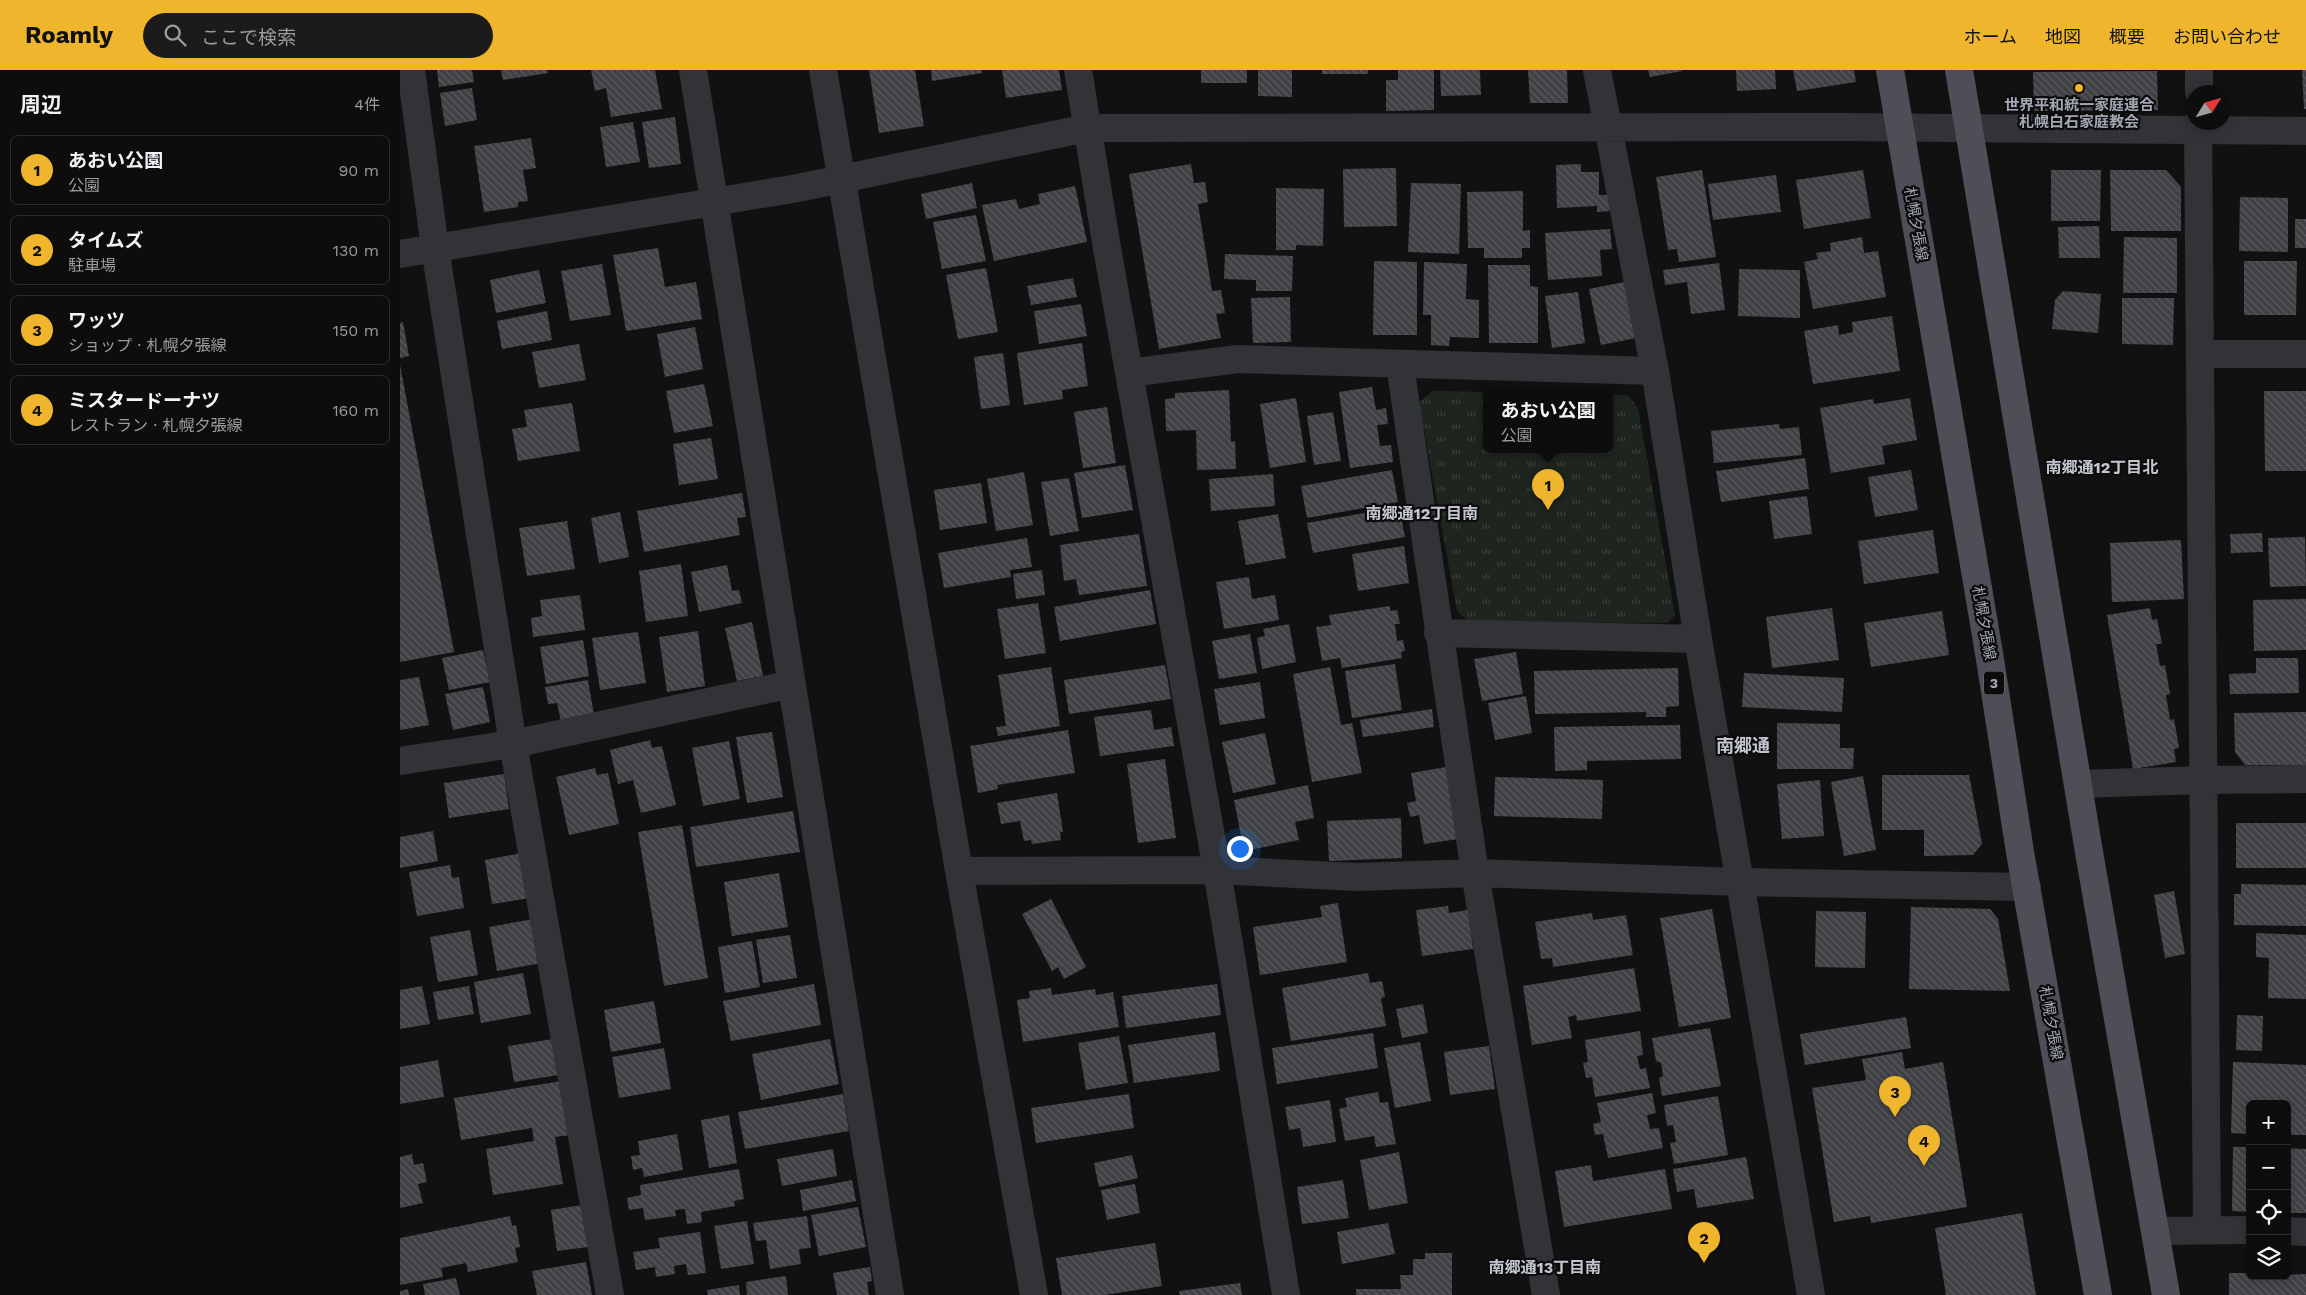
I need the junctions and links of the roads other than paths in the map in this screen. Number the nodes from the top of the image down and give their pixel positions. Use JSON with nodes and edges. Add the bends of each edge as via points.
{"nodes":[{"id":1,"x":411,"y":70,"type":"edge"},
{"id":2,"x":693,"y":70,"type":"edge"},
{"id":3,"x":823,"y":70,"type":"edge"},
{"id":4,"x":1078,"y":70,"type":"edge"},
{"id":5,"x":1597,"y":70,"type":"edge"},
{"id":6,"x":1890,"y":70,"type":"edge"},
{"id":7,"x":1960,"y":70,"type":"edge"},
{"id":8,"x":2199,"y":70,"type":"edge"},
{"id":9,"x":2199,"y":85,"type":"edge"},
{"id":10,"x":2186,"y":126,"type":"edge"},
{"id":11,"x":1087,"y":128,"type":"junction"},
{"id":12,"x":1608,"y":128,"type":"junction"},
{"id":13,"x":1900,"y":128,"type":"junction"},
{"id":14,"x":1970,"y":128,"type":"junction"},
{"id":15,"x":2231,"y":128,"type":"edge"},
{"id":16,"x":2198,"y":130,"type":"edge"},
{"id":17,"x":2306,"y":131,"type":"edge"},
{"id":18,"x":842,"y":179,"type":"junction"},
{"id":19,"x":722,"y":201,"type":"junction"},
{"id":20,"x":435,"y":248,"type":"junction"},
{"id":21,"x":400,"y":254,"type":"edge"},
{"id":22,"x":2200,"y":354,"type":"junction"},
{"id":23,"x":2306,"y":354,"type":"edge"},
{"id":24,"x":1400,"y":365,"type":"junction"},
{"id":25,"x":1655,"y":371,"type":"junction"},
{"id":26,"x":1129,"y":373,"type":"junction"},
{"id":27,"x":1438,"y":633,"type":"junction"},
{"id":28,"x":1698,"y":639,"type":"junction"},
{"id":29,"x":792,"y":684,"type":"junction"},
{"id":30,"x":513,"y":744,"type":"junction"},
{"id":31,"x":400,"y":761,"type":"edge"},
{"id":32,"x":2203,"y":780,"type":"junction"},
{"id":33,"x":2306,"y":780,"type":"edge"},
{"id":34,"x":2078,"y":784,"type":"junction"},
{"id":35,"x":1217,"y":870,"type":"junction"},
{"id":36,"x":959,"y":871,"type":"junction"},
{"id":37,"x":1475,"y":872,"type":"junction"},
{"id":38,"x":1742,"y":882,"type":"junction"},
{"id":39,"x":2027,"y":887,"type":"junction"},
{"id":40,"x":2207,"y":1229,"type":"junction"},
{"id":41,"x":2246,"y":1230,"type":"edge"},
{"id":42,"x":2155,"y":1231,"type":"junction"},
{"id":43,"x":2291,"y":1231,"type":"edge"},
{"id":44,"x":2306,"y":1232,"type":"edge"},
{"id":45,"x":610,"y":1295,"type":"edge"},
{"id":46,"x":890,"y":1295,"type":"edge"},
{"id":47,"x":1034,"y":1295,"type":"edge"},
{"id":48,"x":1286,"y":1295,"type":"edge"},
{"id":49,"x":1546,"y":1295,"type":"edge"},
{"id":50,"x":1811,"y":1295,"type":"edge"},
{"id":51,"x":2098,"y":1295,"type":"edge"},
{"id":52,"x":2166,"y":1295,"type":"edge"}],
"edges":[{"from":1,"to":20,"type":"street"},
{"from":2,"to":19,"type":"street"},
{"from":3,"to":18,"type":"street"},
{"from":4,"to":11,"type":"street"},
{"from":5,"to":12,"type":"street"},
{"from":6,"to":13,"type":"main road","name":"札幌夕張線","number":"3"},
{"from":7,"to":14,"type":"main road"},
{"from":8,"to":9,"type":"street"},
{"from":10,"to":14,"type":"street"},
{"from":11,"to":12,"type":"street"},
{"from":11,"to":18,"type":"street"},
{"from":11,"to":26,"type":"street"},
{"from":12,"to":13,"type":"street"},
{"from":12,"to":25,"type":"street"},
{"from":13,"to":14,"type":"street"},
{"from":13,"to":39,"type":"main road","name":"札幌夕張線","number":"3"},
{"from":14,"to":34,"type":"main road"},
{"from":15,"to":17,"type":"street"},
{"from":16,"to":22,"type":"street"},
{"from":18,"to":19,"type":"street"},
{"from":18,"to":36,"type":"street"},
{"from":19,"to":20,"type":"street"},
{"from":19,"to":29,"type":"street"},
{"from":20,"to":21,"type":"street"},
{"from":20,"to":30,"type":"street"},
{"from":22,"to":23,"type":"street"},
{"from":22,"to":32,"type":"street"},
{"from":24,"to":25,"type":"street"},
{"from":24,"to":26,"type":"street","via":[[1238,359]]},
{"from":24,"to":27,"type":"street"},
{"from":25,"to":28,"type":"street"},
{"from":26,"to":35,"type":"street"},
{"from":27,"to":28,"type":"street"},
{"from":27,"to":37,"type":"street"},
{"from":28,"to":38,"type":"street"},
{"from":29,"to":30,"type":"street"},
{"from":29,"to":46,"type":"street"},
{"from":30,"to":31,"type":"street"},
{"from":30,"to":45,"type":"street"},
{"from":32,"to":33,"type":"street"},
{"from":32,"to":34,"type":"street"},
{"from":32,"to":40,"type":"street"},
{"from":34,"to":42,"type":"main road"},
{"from":35,"to":36,"type":"street"},
{"from":35,"to":37,"type":"street","via":[[1357,877]]},
{"from":35,"to":48,"type":"street"},
{"from":36,"to":47,"type":"street"},
{"from":37,"to":38,"type":"street"},
{"from":37,"to":49,"type":"street"},
{"from":38,"to":39,"type":"street"},
{"from":38,"to":50,"type":"street"},
{"from":39,"to":51,"type":"main road","name":"札幌夕張線","number":"3"},
{"from":40,"to":41,"type":"street"},
{"from":40,"to":42,"type":"street"},
{"from":42,"to":52,"type":"main road"},
{"from":43,"to":44,"type":"street"}]}
